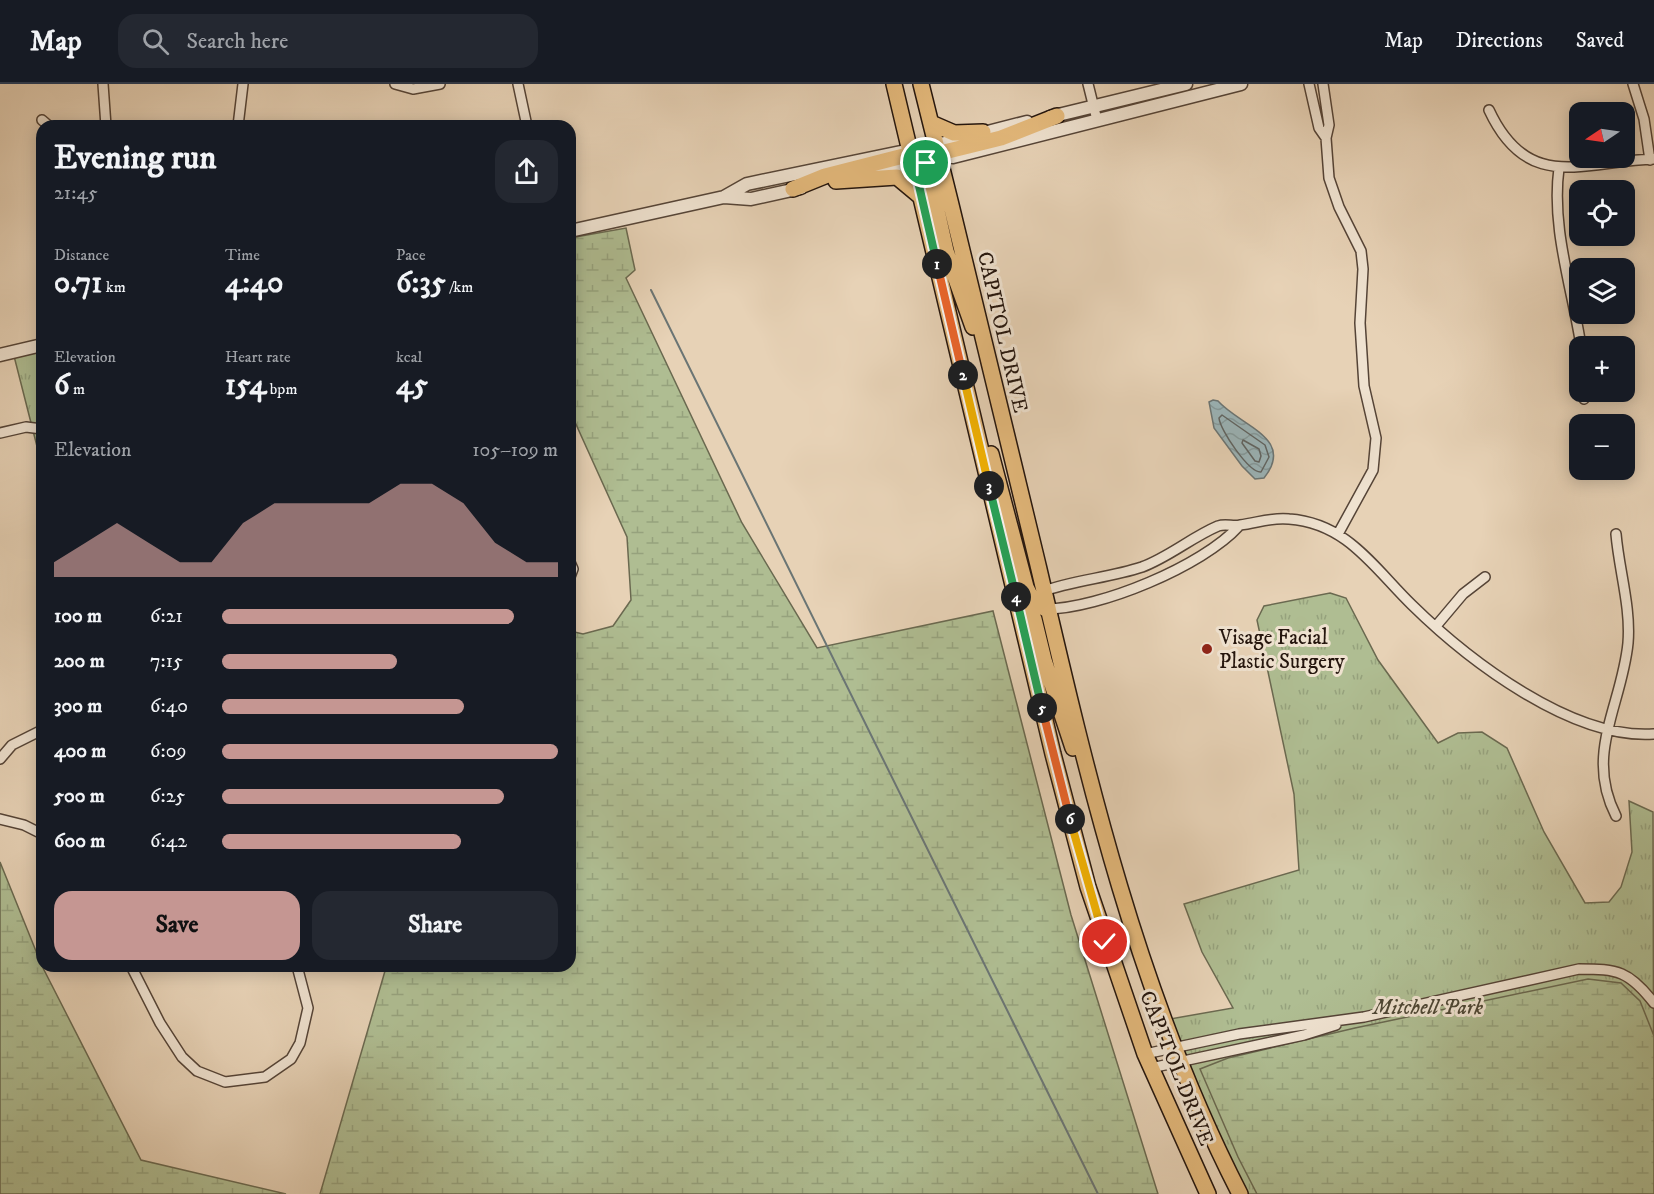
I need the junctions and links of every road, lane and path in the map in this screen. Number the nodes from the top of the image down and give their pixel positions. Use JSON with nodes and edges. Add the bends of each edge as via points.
{"nodes":[{"id":1,"x":103,"y":84,"type":"edge"},
{"id":2,"x":243,"y":84,"type":"edge"},
{"id":3,"x":395,"y":84,"type":"edge"},
{"id":4,"x":440,"y":84,"type":"edge"},
{"id":5,"x":518,"y":84,"type":"edge"},
{"id":6,"x":894,"y":84,"type":"edge"},
{"id":7,"x":921,"y":84,"type":"edge"},
{"id":8,"x":1089,"y":84,"type":"edge"},
{"id":9,"x":1186,"y":84,"type":"edge"},
{"id":10,"x":1241,"y":84,"type":"edge"},
{"id":11,"x":1309,"y":84,"type":"edge"},
{"id":12,"x":1323,"y":84,"type":"edge"},
{"id":13,"x":1633,"y":84,"type":"edge"},
{"id":14,"x":1093,"y":107,"type":"junction"},
{"id":15,"x":1489,"y":110,"type":"dead end"},
{"id":16,"x":1057,"y":116,"type":"junction"},
{"id":17,"x":106,"y":120,"type":"edge"},
{"id":18,"x":239,"y":120,"type":"edge"},
{"id":19,"x":526,"y":120,"type":"edge"},
{"id":20,"x":1097,"y":120,"type":"junction"},
{"id":21,"x":931,"y":123,"type":"junction"},
{"id":22,"x":983,"y":132,"type":"junction"},
{"id":23,"x":1326,"y":138,"type":"junction"},
{"id":24,"x":938,"y":153,"type":"junction"},
{"id":25,"x":916,"y":157,"type":"junction"},
{"id":26,"x":1652,"y":160,"type":"edge"},
{"id":27,"x":1559,"y":168,"type":"junction"},
{"id":28,"x":830,"y":181,"type":"junction"},
{"id":29,"x":793,"y":189,"type":"junction"},
{"id":30,"x":724,"y":197,"type":"junction"},
{"id":31,"x":922,"y":198,"type":"junction"},
{"id":32,"x":576,"y":230,"type":"edge"},
{"id":33,"x":1579,"y":336,"type":"edge"},
{"id":34,"x":36,"y":346,"type":"edge"},
{"id":35,"x":0,"y":355,"type":"edge"},
{"id":36,"x":989,"y":366,"type":"junction"},
{"id":37,"x":36,"y":428,"type":"edge"},
{"id":38,"x":0,"y":433,"type":"edge"},
{"id":39,"x":1239,"y":526,"type":"junction"},
{"id":40,"x":1338,"y":534,"type":"junction"},
{"id":41,"x":1616,"y":534,"type":"dead end"},
{"id":42,"x":1145,"y":566,"type":"junction"},
{"id":43,"x":1485,"y":577,"type":"dead end"},
{"id":44,"x":1150,"y":582,"type":"junction"},
{"id":45,"x":1030,"y":597,"type":"junction"},
{"id":46,"x":1048,"y":610,"type":"junction"},
{"id":47,"x":1436,"y":626,"type":"junction"},
{"id":48,"x":1607,"y":731,"type":"junction"},
{"id":49,"x":36,"y":733,"type":"edge"},
{"id":50,"x":1654,"y":734,"type":"edge"},
{"id":51,"x":0,"y":759,"type":"edge"},
{"id":52,"x":1095,"y":801,"type":"junction"},
{"id":53,"x":1616,"y":816,"type":"dead end"},
{"id":54,"x":0,"y":819,"type":"edge"},
{"id":55,"x":36,"y":831,"type":"edge"},
{"id":56,"x":134,"y":972,"type":"edge"},
{"id":57,"x":299,"y":972,"type":"edge"},
{"id":58,"x":1654,"y":1003,"type":"edge"},
{"id":59,"x":1364,"y":1017,"type":"junction"},
{"id":60,"x":1177,"y":1054,"type":"junction"},
{"id":61,"x":1148,"y":1061,"type":"junction"},
{"id":62,"x":1208,"y":1194,"type":"edge"},
{"id":63,"x":1240,"y":1194,"type":"edge"}],
"edges":[{"from":1,"to":17,"type":"street"},
{"from":2,"to":18,"type":"street"},
{"from":3,"to":4,"type":"street","via":[[413,89]]},
{"from":5,"to":19,"type":"street"},
{"from":6,"to":25,"type":"main road"},
{"from":7,"to":21,"type":"main road","name":"CAPITOL DRIVE"},
{"from":8,"to":14,"type":"street"},
{"from":9,"to":14,"type":"street"},
{"from":10,"to":20,"type":"street"},
{"from":11,"to":23,"type":"street","via":[[1319,128]]},
{"from":12,"to":23,"type":"street","via":[[1329,125]]},
{"from":13,"to":26,"type":"street"},
{"from":14,"to":16,"type":"street"},
{"from":14,"to":20,"type":"street"},
{"from":15,"to":27,"type":"street","via":[[1499,131],[1522,154]]},
{"from":16,"to":22,"type":"street"},
{"from":16,"to":24,"type":"main road","via":[[1001,138]]},
{"from":20,"to":24,"type":"street"},
{"from":21,"to":22,"type":"main road","via":[[954,134]]},
{"from":21,"to":24,"type":"main road","name":"CAPITOL DRIVE"},
{"from":22,"to":24,"type":"street"},
{"from":23,"to":40,"type":"street","via":[[1329,178],[1360,251],[1363,269],[1360,323],[1364,386],[1376,438],[1373,470]]},
{"from":24,"to":25,"type":"main road"},
{"from":24,"to":36,"type":"main road","name":"CAPITOL DRIVE"},
{"from":25,"to":28,"type":"street"},
{"from":25,"to":29,"type":"main road","via":[[825,176]]},
{"from":25,"to":30,"type":"street","via":[[747,184]]},
{"from":25,"to":31,"type":"main road"},
{"from":25,"to":36,"type":"main road","via":[[966,312]]},
{"from":26,"to":27,"type":"street"},
{"from":27,"to":33,"type":"street","via":[[1560,236]]},
{"from":28,"to":29,"type":"street"},
{"from":28,"to":31,"type":"main road","via":[[897,177]]},
{"from":29,"to":30,"type":"street","via":[[751,199]]},
{"from":30,"to":32,"type":"street"},
{"from":31,"to":45,"type":"main road","via":[[960,366],[992,456]]},
{"from":34,"to":35,"type":"street"},
{"from":36,"to":45,"type":"main road","name":"CAPITOL DRIVE"},
{"from":37,"to":38,"type":"street"},
{"from":39,"to":40,"type":"street","via":[[1288,519],[1314,523]]},
{"from":39,"to":42,"type":"street","via":[[1219,526]]},
{"from":39,"to":44,"type":"street","via":[[1203,556]]},
{"from":40,"to":47,"type":"street","via":[[1359,548]]},
{"from":41,"to":48,"type":"street","via":[[1628,643]]},
{"from":42,"to":44,"type":"street"},
{"from":42,"to":45,"type":"street"},
{"from":43,"to":47,"type":"street","via":[[1463,594]]},
{"from":44,"to":46,"type":"street"},
{"from":45,"to":46,"type":"main road","name":"CAPITOL DRIVE"},
{"from":45,"to":46,"type":"street"},
{"from":45,"to":52,"type":"main road","via":[[1044,660],[1074,753]]},
{"from":45,"to":61,"type":"main road","name":"CAPITOL DRIVE","via":[[1053,754],[1088,887]]},
{"from":46,"to":52,"type":"main road","name":"CAPITOL DRIVE"},
{"from":47,"to":48,"type":"street","via":[[1518,688],[1576,720]]},
{"from":48,"to":50,"type":"street"},
{"from":48,"to":53,"type":"street","via":[[1602,775]]},
{"from":49,"to":51,"type":"street","via":[[12,745]]},
{"from":52,"to":60,"type":"main road","name":"CAPITOL DRIVE","via":[[1136,943]]},
{"from":54,"to":55,"type":"street"},
{"from":56,"to":57,"type":"street","via":[[182,1057],[197,1071],[225,1082],[265,1077],[291,1059],[300,1043],[308,1008]]},
{"from":58,"to":59,"type":"street","via":[[1623,972],[1579,969]]},
{"from":59,"to":60,"type":"street","via":[[1304,1035]]},
{"from":59,"to":60,"type":"street","via":[[1239,1034]]},
{"from":60,"to":61,"type":"street"},
{"from":60,"to":61,"type":"street"},
{"from":60,"to":63,"type":"main road","name":"CAPITOL DRIVE"},
{"from":61,"to":62,"type":"main road","name":"CAPITOL DRIVE"}]}
